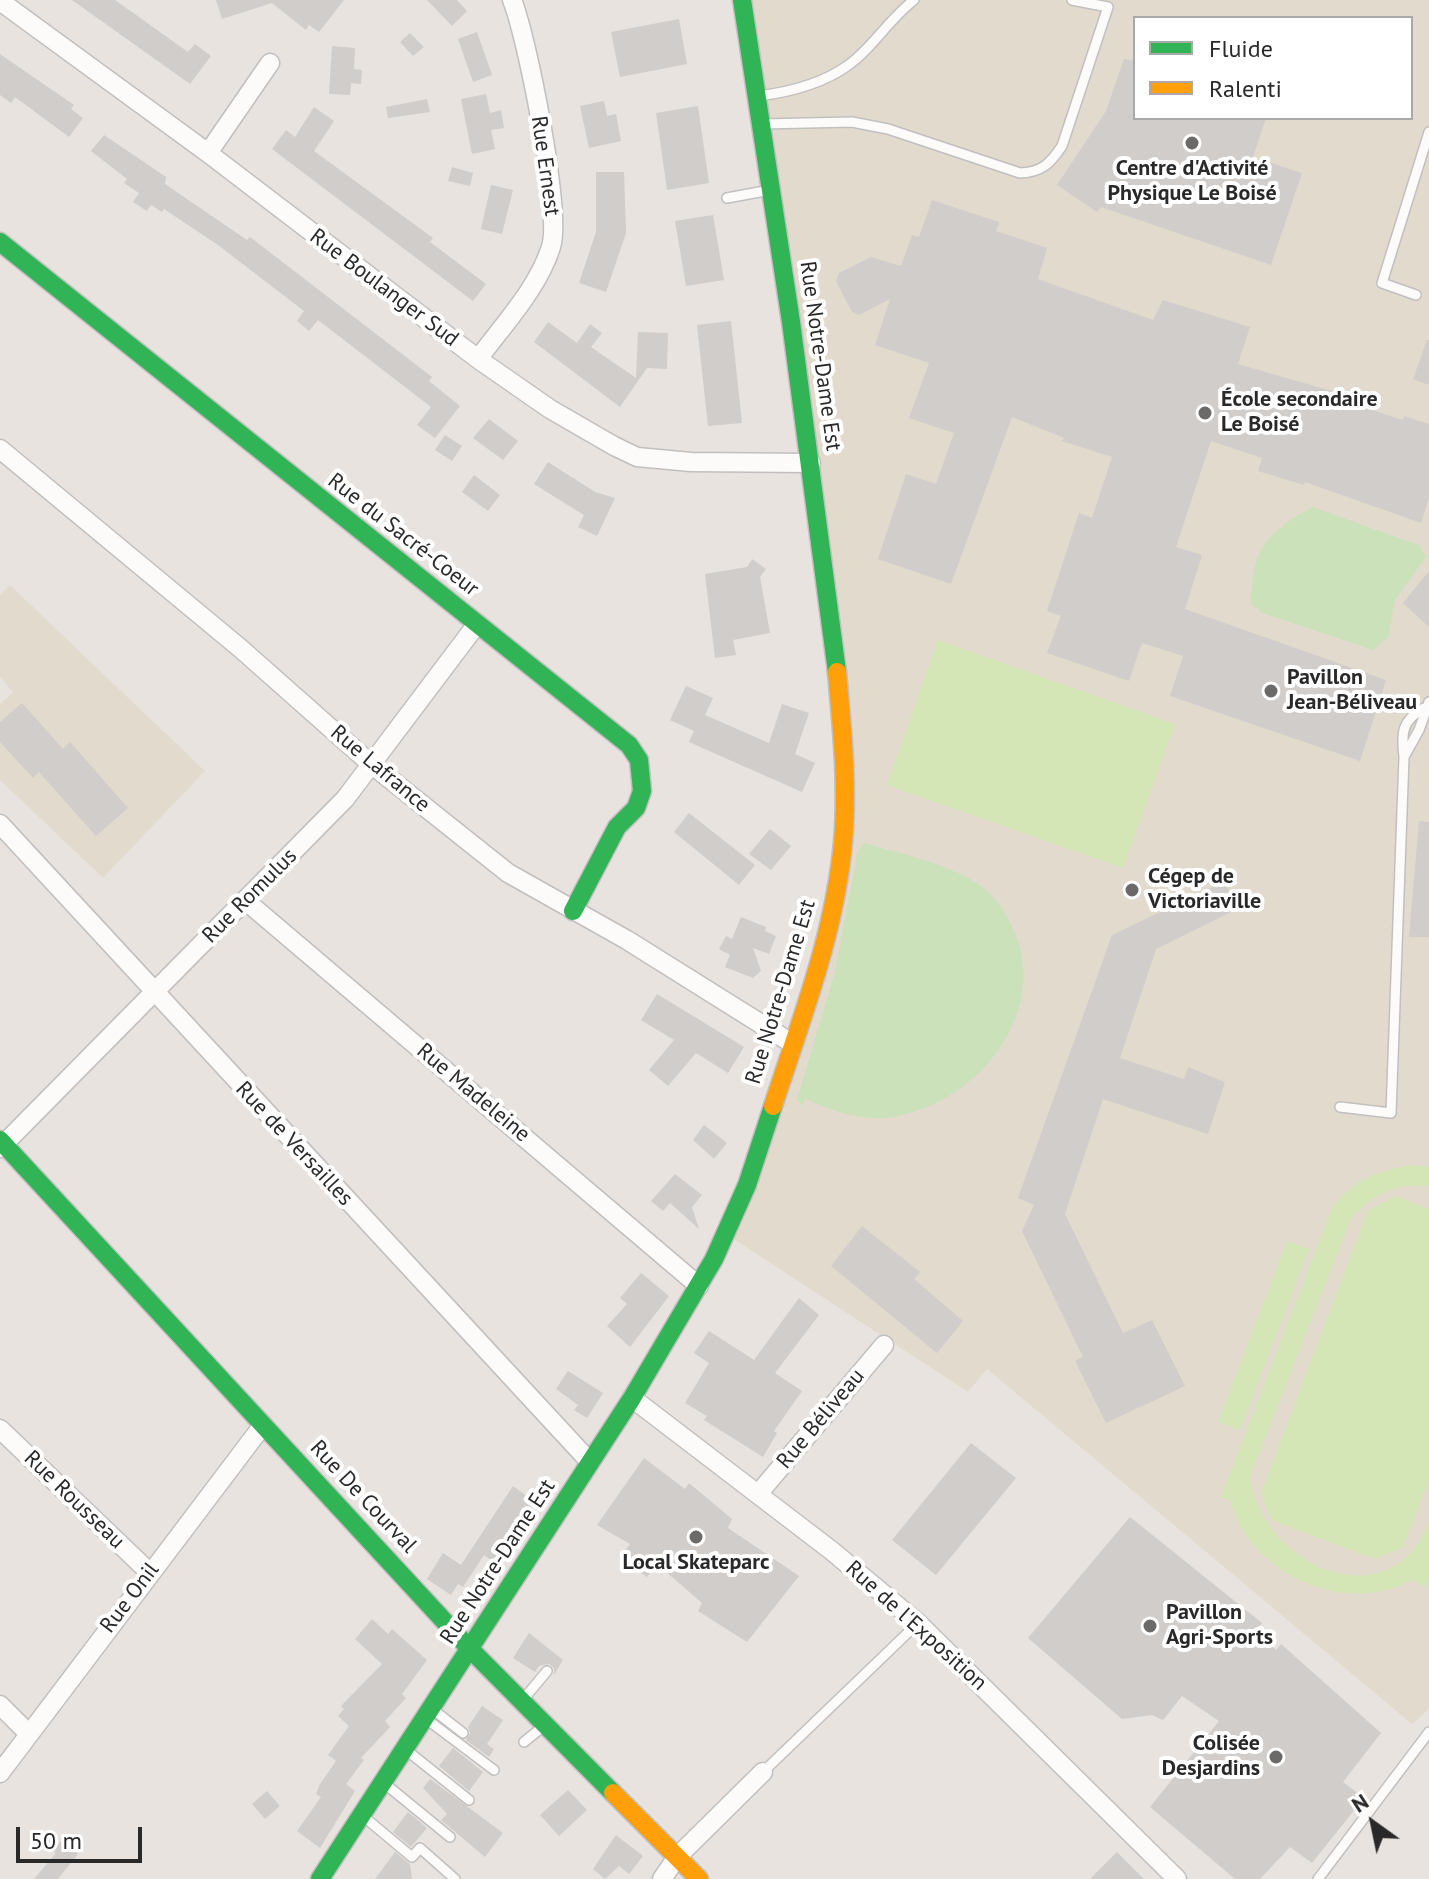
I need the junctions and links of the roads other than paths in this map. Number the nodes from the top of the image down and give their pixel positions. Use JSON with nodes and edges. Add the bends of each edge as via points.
{"nodes":[{"id":1,"x":512,"y":0,"type":"edge"},
{"id":2,"x":742,"y":0,"type":"edge"},
{"id":3,"x":914,"y":0,"type":"edge"},
{"id":4,"x":1072,"y":0,"type":"edge"},
{"id":5,"x":0,"y":1,"type":"edge"},
{"id":6,"x":270,"y":63,"type":"dead end"},
{"id":7,"x":756,"y":97,"type":"junction"},
{"id":8,"x":762,"y":124,"type":"junction"},
{"id":9,"x":1429,"y":132,"type":"edge"},
{"id":10,"x":208,"y":153,"type":"junction"},
{"id":11,"x":770,"y":190,"type":"junction"},
{"id":12,"x":727,"y":198,"type":"dead end"},
{"id":13,"x":0,"y":242,"type":"edge"},
{"id":14,"x":1416,"y":295,"type":"dead end"},
{"id":15,"x":478,"y":359,"type":"junction"},
{"id":16,"x":0,"y":449,"type":"edge"},
{"id":17,"x":811,"y":463,"type":"junction"},
{"id":18,"x":477,"y":624,"type":"junction"},
{"id":19,"x":1427,"y":705,"type":"edge"},
{"id":20,"x":1404,"y":757,"type":"junction"},
{"id":21,"x":371,"y":764,"type":"junction"},
{"id":22,"x":0,"y":824,"type":"edge"},
{"id":23,"x":246,"y":901,"type":"junction"},
{"id":24,"x":573,"y":911,"type":"junction"},
{"id":25,"x":154,"y":993,"type":"junction"},
{"id":26,"x":793,"y":1044,"type":"junction"},
{"id":27,"x":1340,"y":1107,"type":"dead end"},
{"id":28,"x":1,"y":1144,"type":"edge"},
{"id":29,"x":699,"y":1286,"type":"junction"},
{"id":30,"x":884,"y":1345,"type":"dead end"},
{"id":31,"x":632,"y":1398,"type":"junction"},
{"id":32,"x":263,"y":1425,"type":"junction"},
{"id":33,"x":0,"y":1429,"type":"edge"},
{"id":34,"x":590,"y":1462,"type":"junction"},
{"id":35,"x":758,"y":1494,"type":"junction"},
{"id":36,"x":149,"y":1572,"type":"junction"},
{"id":37,"x":918,"y":1623,"type":"junction"},
{"id":38,"x":470,"y":1649,"type":"junction"},
{"id":39,"x":547,"y":1671,"type":"dead end"},
{"id":40,"x":522,"y":1701,"type":"junction"},
{"id":41,"x":0,"y":1705,"type":"edge"},
{"id":42,"x":428,"y":1713,"type":"junction"},
{"id":43,"x":545,"y":1725,"type":"junction"},
{"id":44,"x":1429,"y":1732,"type":"edge"},
{"id":45,"x":463,"y":1733,"type":"dead end"},
{"id":46,"x":29,"y":1734,"type":"junction"},
{"id":47,"x":524,"y":1742,"type":"dead end"},
{"id":48,"x":405,"y":1749,"type":"junction"},
{"id":49,"x":494,"y":1770,"type":"dead end"},
{"id":50,"x":763,"y":1772,"type":"joint"},
{"id":51,"x":0,"y":1773,"type":"edge"},
{"id":52,"x":384,"y":1783,"type":"junction"},
{"id":53,"x":469,"y":1800,"type":"dead end"},
{"id":54,"x":363,"y":1816,"type":"junction"},
{"id":55,"x":450,"y":1837,"type":"dead end"},
{"id":56,"x":677,"y":1857,"type":"junction"},
{"id":57,"x":320,"y":1879,"type":"edge"},
{"id":58,"x":455,"y":1879,"type":"edge"},
{"id":59,"x":662,"y":1879,"type":"edge"},
{"id":60,"x":699,"y":1879,"type":"edge"},
{"id":61,"x":1177,"y":1879,"type":"edge"},
{"id":62,"x":1318,"y":1879,"type":"edge"}],
"edges":[{"from":1,"to":15,"type":"street","name":"Rue Ernest","via":[[554,205],[553,243],[542,272]]},
{"from":2,"to":7,"type":"street","name":"Rue Notre-Dame Est"},
{"from":3,"to":7,"type":"lane","via":[[850,65],[818,82]]},
{"from":4,"to":8,"type":"lane","via":[[1108,7],[1062,146],[1050,164],[1035,172],[1020,173],[852,122]]},
{"from":5,"to":10,"type":"street","name":"Rue Boulanger Sud"},
{"from":6,"to":10,"type":"street"},
{"from":7,"to":8,"type":"street","name":"Rue Notre-Dame Est"},
{"from":8,"to":11,"type":"street","name":"Rue Notre-Dame Est"},
{"from":9,"to":14,"type":"lane","via":[[1382,283]]},
{"from":10,"to":15,"type":"street","name":"Rue Boulanger Sud"},
{"from":11,"to":12,"type":"lane"},
{"from":11,"to":17,"type":"street","name":"Rue Notre-Dame Est"},
{"from":13,"to":18,"type":"street","name":"Rue du Sacré-Coeur"},
{"from":15,"to":17,"type":"street","name":"Rue Boulanger Sud","via":[[550,409],[637,457]]},
{"from":16,"to":21,"type":"street","name":"Rue Lafrance"},
{"from":17,"to":26,"type":"street","name":"Rue Notre-Dame Est","via":[[846,779],[836,890]]},
{"from":18,"to":21,"type":"street","name":"Rue Romulus"},
{"from":18,"to":24,"type":"street","name":"Rue du Sacré-Coeur","via":[[621,738],[639,760],[643,783],[636,808],[617,827]]},
{"from":19,"to":20,"type":"lane"},
{"from":19,"to":20,"type":"lane","via":[[1409,716],[1401,733]]},
{"from":20,"to":27,"type":"lane","via":[[1391,1113]]},
{"from":21,"to":23,"type":"street","name":"Rue Romulus","via":[[345,799]]},
{"from":21,"to":24,"type":"street","name":"Rue Lafrance","via":[[508,873]]},
{"from":22,"to":25,"type":"street","name":"Rue de Versailles"},
{"from":23,"to":25,"type":"street","name":"Rue Romulus"},
{"from":23,"to":29,"type":"street","name":"Rue Madeleine"},
{"from":24,"to":26,"type":"street","name":"Rue Lafrance"},
{"from":25,"to":28,"type":"street","name":"Rue Romulus"},
{"from":25,"to":34,"type":"street","name":"Rue de Versailles"},
{"from":26,"to":29,"type":"street","name":"Rue Notre-Dame Est","via":[[747,1185]]},
{"from":28,"to":32,"type":"street","name":"Rue De Courval"},
{"from":29,"to":31,"type":"street","name":"Rue Notre-Dame Est"},
{"from":30,"to":35,"type":"street","name":"Rue Béliveau"},
{"from":31,"to":34,"type":"street","name":"Rue Notre-Dame Est"},
{"from":31,"to":35,"type":"street","name":"Rue de l'Exposition"},
{"from":32,"to":36,"type":"street","name":"Rue Onil"},
{"from":32,"to":38,"type":"street","name":"Rue De Courval"},
{"from":33,"to":36,"type":"street","name":"Rue Rousseau"},
{"from":34,"to":38,"type":"street","name":"Rue Notre-Dame Est"},
{"from":35,"to":37,"type":"street","name":"Rue de l'Exposition"},
{"from":36,"to":46,"type":"street","name":"Rue Onil"},
{"from":37,"to":50,"type":"lane"},
{"from":37,"to":61,"type":"street","name":"Rue de l'Exposition"},
{"from":38,"to":40,"type":"street","name":"Rue De Courval"},
{"from":38,"to":42,"type":"street","name":"Rue Notre-Dame Est"},
{"from":39,"to":40,"type":"lane"},
{"from":40,"to":43,"type":"street","name":"Rue De Courval"},
{"from":41,"to":46,"type":"street"},
{"from":42,"to":45,"type":"lane"},
{"from":42,"to":48,"type":"street","name":"Rue Notre-Dame Est"},
{"from":42,"to":49,"type":"lane"},
{"from":43,"to":47,"type":"lane"},
{"from":43,"to":56,"type":"street","name":"Rue De Courval"},
{"from":44,"to":62,"type":"lane"},
{"from":46,"to":51,"type":"street","name":"Rue Onil"},
{"from":48,"to":52,"type":"street","name":"Rue Notre-Dame Est"},
{"from":48,"to":53,"type":"lane"},
{"from":50,"to":56,"type":"street"},
{"from":52,"to":54,"type":"street","name":"Rue Notre-Dame Est"},
{"from":52,"to":55,"type":"lane"},
{"from":54,"to":57,"type":"street","name":"Rue Notre-Dame Est"},
{"from":54,"to":58,"type":"lane","via":[[412,1857],[420,1848]]},
{"from":56,"to":59,"type":"street"},
{"from":56,"to":60,"type":"street","name":"Rue De Courval"}]}
